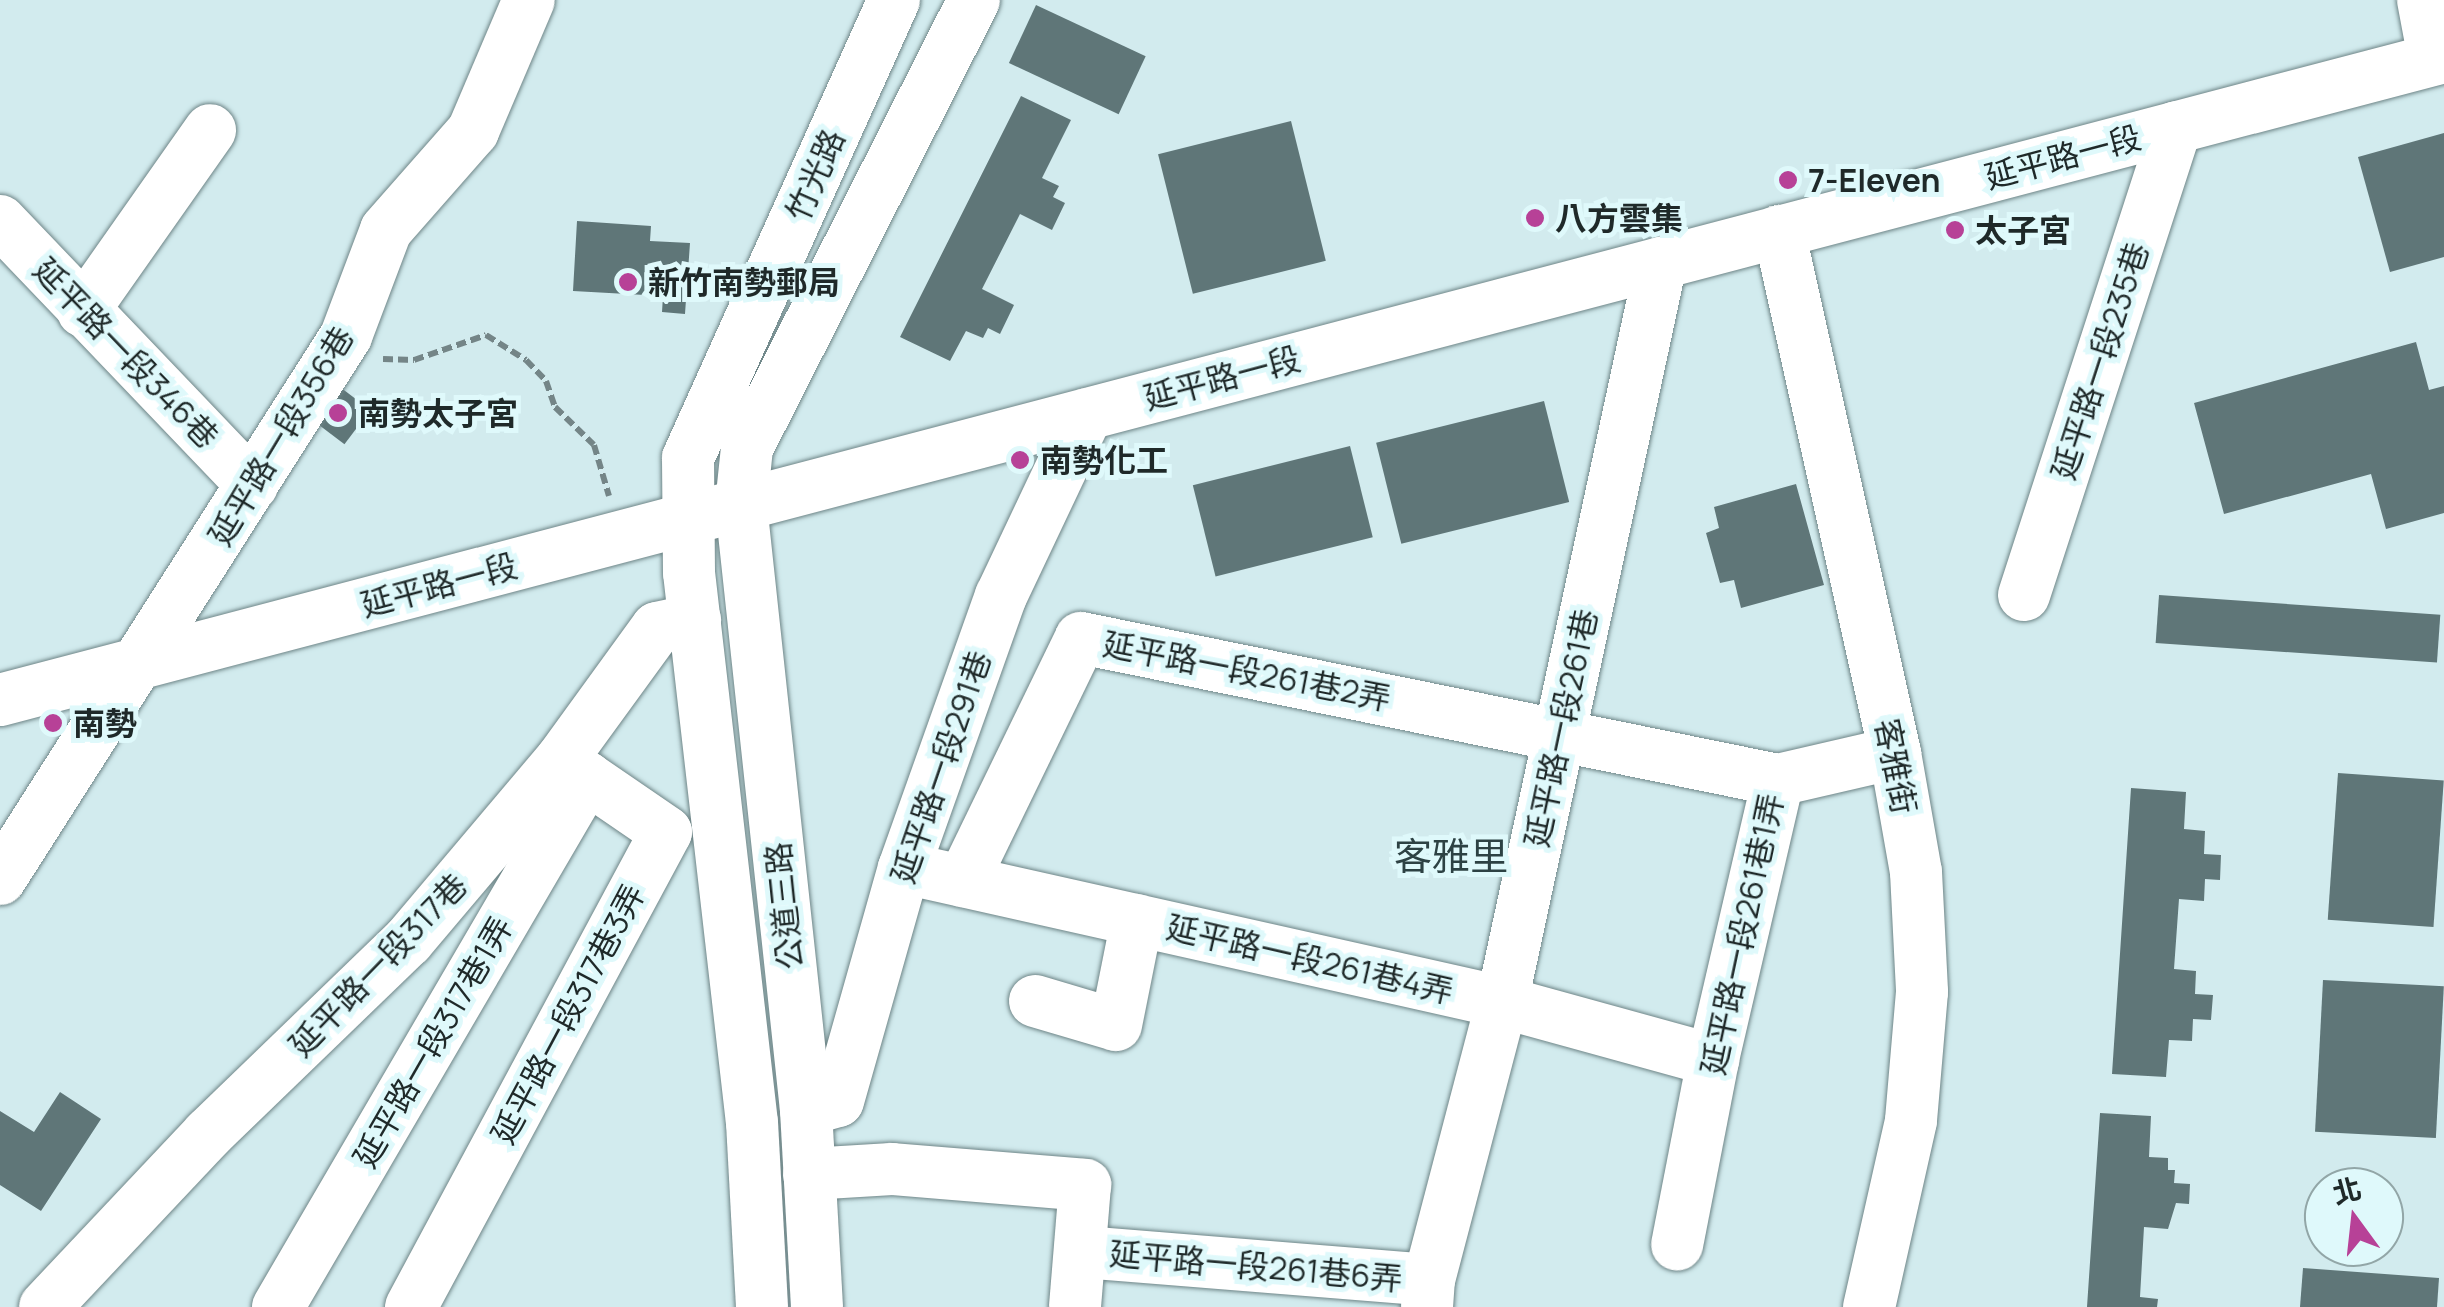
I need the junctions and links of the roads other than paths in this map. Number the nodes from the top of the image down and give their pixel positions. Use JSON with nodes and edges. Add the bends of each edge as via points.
{"nodes":[{"id":1,"x":529,"y":0,"type":"edge"},
{"id":2,"x":894,"y":0,"type":"edge"},
{"id":3,"x":974,"y":0,"type":"edge"},
{"id":4,"x":2423,"y":0,"type":"edge"},
{"id":5,"x":2439,"y":58,"type":"edge"},
{"id":6,"x":2176,"y":127,"type":"junction"},
{"id":7,"x":210,"y":130,"type":"dead end"},
{"id":8,"x":0,"y":221,"type":"edge"},
{"id":9,"x":1779,"y":231,"type":"junction"},
{"id":10,"x":1660,"y":263,"type":"junction"},
{"id":11,"x":83,"y":311,"type":"junction"},
{"id":12,"x":1087,"y":414,"type":"junction"},
{"id":13,"x":252,"y":485,"type":"junction"},
{"id":14,"x":741,"y":505,"type":"junction"},
{"id":15,"x":688,"y":520,"type":"junction"},
{"id":16,"x":2024,"y":595,"type":"dead end"},
{"id":17,"x":694,"y":620,"type":"junction"},
{"id":18,"x":142,"y":662,"type":"junction"},
{"id":19,"x":0,"y":700,"type":"edge"},
{"id":20,"x":1561,"y":733,"type":"junction"},
{"id":21,"x":1895,"y":753,"type":"junction"},
{"id":22,"x":574,"y":769,"type":"junction"},
{"id":23,"x":1778,"y":780,"type":"junction"},
{"id":24,"x":721,"y":822,"type":"junction"},
{"id":25,"x":666,"y":832,"type":"junction"},
{"id":26,"x":904,"y":868,"type":"junction"},
{"id":27,"x":0,"y":879,"type":"edge"},
{"id":28,"x":963,"y":881,"type":"junction"},
{"id":29,"x":1137,"y":920,"type":"junction"},
{"id":30,"x":1035,"y":1001,"type":"dead end"},
{"id":31,"x":1502,"y":1002,"type":"junction"},
{"id":32,"x":1713,"y":1060,"type":"junction"},
{"id":33,"x":806,"y":1110,"type":"junction"},
{"id":34,"x":809,"y":1174,"type":"junction"},
{"id":35,"x":1678,"y":1245,"type":"dead end"},
{"id":36,"x":1083,"y":1252,"type":"junction"},
{"id":37,"x":1428,"y":1294,"type":"edge"},
{"id":38,"x":45,"y":1307,"type":"edge"},
{"id":39,"x":278,"y":1307,"type":"edge"},
{"id":40,"x":411,"y":1307,"type":"edge"},
{"id":41,"x":762,"y":1307,"type":"edge"},
{"id":42,"x":817,"y":1307,"type":"edge"},
{"id":43,"x":1075,"y":1307,"type":"edge"},
{"id":44,"x":1869,"y":1307,"type":"edge"}],
"edges":[{"from":1,"to":13,"type":"street","name":"延平路一段356巷","via":[[473,131],[386,230],[339,347]]},
{"from":2,"to":15,"type":"street","name":"竹光路","via":[[688,458]]},
{"from":3,"to":14,"type":"street","name":"竹光路","via":[[747,448]]},
{"from":4,"to":5,"type":"street"},
{"from":5,"to":6,"type":"street","name":"延平路一段"},
{"from":6,"to":9,"type":"street","name":"延平路一段"},
{"from":6,"to":16,"type":"street","name":"延平路一段235巷"},
{"from":7,"to":11,"type":"street"},
{"from":8,"to":11,"type":"street","name":"延平路一段346巷"},
{"from":9,"to":10,"type":"street","name":"延平路一段"},
{"from":9,"to":21,"type":"street","name":"客雅街"},
{"from":10,"to":12,"type":"street","name":"延平路一段"},
{"from":10,"to":20,"type":"street","name":"延平路一段261巷"},
{"from":11,"to":13,"type":"street","name":"延平路一段346巷"},
{"from":12,"to":14,"type":"street","name":"延平路一段"},
{"from":12,"to":26,"type":"street","name":"延平路一段291巷","via":[[1001,596]]},
{"from":13,"to":18,"type":"street","name":"延平路一段356巷"},
{"from":14,"to":15,"type":"street","name":"延平路一段"},
{"from":14,"to":33,"type":"street","name":"公道三路"},
{"from":15,"to":17,"type":"street","name":"公道三路"},
{"from":15,"to":18,"type":"street","name":"延平路一段"},
{"from":17,"to":22,"type":"street","name":"延平路一段317巷","via":[[656,628]]},
{"from":17,"to":24,"type":"street","name":"公道三路"},
{"from":18,"to":19,"type":"street","name":"延平路一段"},
{"from":18,"to":27,"type":"street","name":"延平路一段356巷"},
{"from":20,"to":23,"type":"street","name":"延平路一段261巷1弄"},
{"from":20,"to":28,"type":"street","name":"延平路一段261巷2弄","via":[[1081,638]]},
{"from":20,"to":31,"type":"street","name":"延平路一段261巷"},
{"from":21,"to":23,"type":"street"},
{"from":21,"to":44,"type":"street","name":"客雅街","via":[[1916,872],[1922,992],[1911,1121]]},
{"from":22,"to":25,"type":"street"},
{"from":22,"to":38,"type":"street","name":"延平路一段317巷","via":[[208,1134]]},
{"from":22,"to":39,"type":"street","name":"延平路一段317巷1弄"},
{"from":23,"to":32,"type":"street","name":"延平路一段261巷1弄"},
{"from":24,"to":25,"type":"street"},
{"from":24,"to":41,"type":"street","name":"公道三路","via":[[752,1124]]},
{"from":25,"to":40,"type":"street","name":"延平路一段317巷3弄"},
{"from":26,"to":28,"type":"street","name":"延平路一段261巷4弄"},
{"from":26,"to":33,"type":"street","name":"延平路一段291巷","via":[[838,1101]]},
{"from":28,"to":29,"type":"street","name":"延平路一段261巷4弄"},
{"from":29,"to":30,"type":"street","via":[[1116,1025]]},
{"from":29,"to":31,"type":"street","name":"延平路一段261巷4弄"},
{"from":31,"to":32,"type":"street","name":"延平路一段261巷4弄"},
{"from":31,"to":37,"type":"street","name":"延平路一段261巷"},
{"from":32,"to":35,"type":"street","name":"延平路一段261巷1弄"},
{"from":33,"to":34,"type":"street","name":"公道三路"},
{"from":34,"to":36,"type":"street","name":"延平路一段261巷6弄","via":[[892,1169],[1085,1185]]},
{"from":34,"to":42,"type":"street","name":"公道三路"},
{"from":36,"to":37,"type":"street","name":"延平路一段261巷6弄"},
{"from":36,"to":43,"type":"street","name":"延平路一段261巷6弄"}]}
